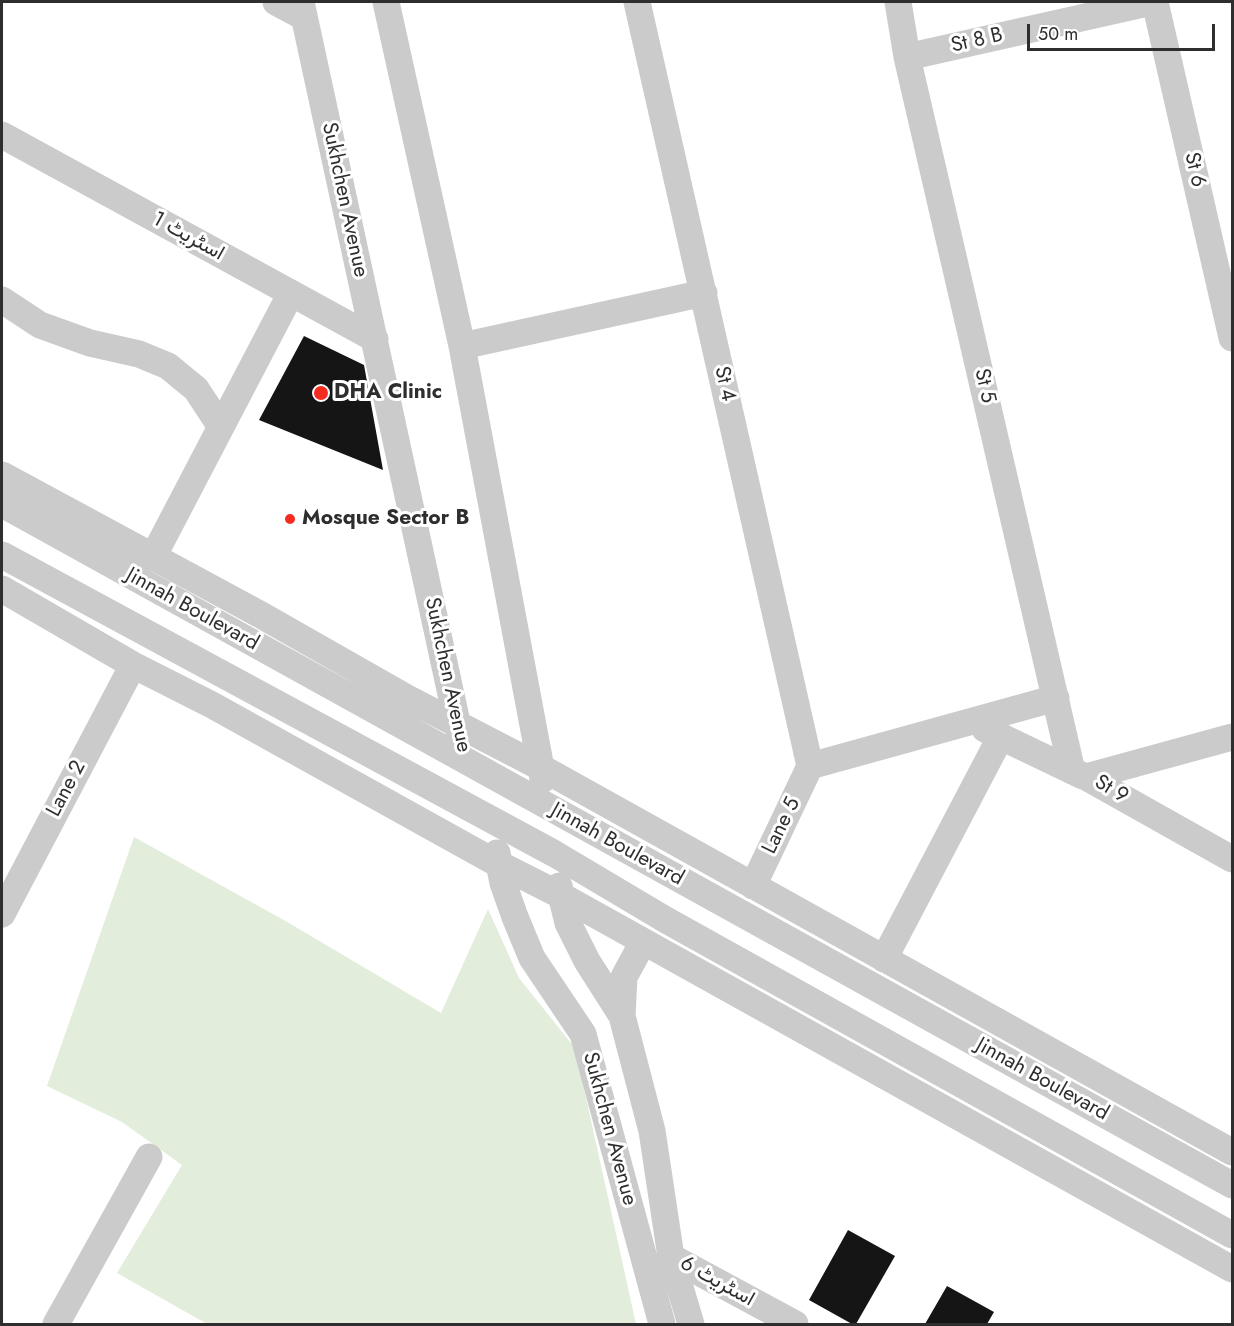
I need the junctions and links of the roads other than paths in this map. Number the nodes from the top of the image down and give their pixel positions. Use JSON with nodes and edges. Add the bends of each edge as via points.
{"nodes":[{"id":1,"x":276,"y":2,"type":"edge"},
{"id":2,"x":386,"y":2,"type":"edge"},
{"id":3,"x":637,"y":2,"type":"edge"},
{"id":4,"x":898,"y":2,"type":"edge"},
{"id":5,"x":1154,"y":2,"type":"edge"},
{"id":6,"x":302,"y":9,"type":"edge"},
{"id":7,"x":907,"y":57,"type":"junction"},
{"id":8,"x":2,"y":135,"type":"edge"},
{"id":9,"x":291,"y":293,"type":"junction"},
{"id":10,"x":704,"y":293,"type":"junction"},
{"id":11,"x":2,"y":300,"type":"edge"},
{"id":12,"x":1233,"y":338,"type":"edge"},
{"id":13,"x":375,"y":339,"type":"junction"},
{"id":14,"x":462,"y":346,"type":"junction"},
{"id":15,"x":221,"y":427,"type":"junction"},
{"id":16,"x":2,"y":475,"type":"edge"},
{"id":17,"x":2,"y":504,"type":"edge"},
{"id":18,"x":2,"y":555,"type":"edge"},
{"id":19,"x":153,"y":557,"type":"junction"},
{"id":20,"x":2,"y":588,"type":"edge"},
{"id":21,"x":261,"y":615,"type":"junction"},
{"id":22,"x":248,"y":641,"type":"junction"},
{"id":23,"x":133,"y":665,"type":"junction"},
{"id":24,"x":231,"y":679,"type":"junction"},
{"id":25,"x":1056,"y":698,"type":"junction"},
{"id":26,"x":212,"y":705,"type":"junction"},
{"id":27,"x":971,"y":722,"type":"junction"},
{"id":28,"x":458,"y":725,"type":"junction"},
{"id":29,"x":1001,"y":736,"type":"junction"},
{"id":30,"x":1233,"y":737,"type":"edge"},
{"id":31,"x":465,"y":761,"type":"junction"},
{"id":32,"x":810,"y":766,"type":"junction"},
{"id":33,"x":542,"y":768,"type":"junction"},
{"id":34,"x":1079,"y":774,"type":"junction"},
{"id":35,"x":546,"y":806,"type":"junction"},
{"id":36,"x":488,"y":818,"type":"junction"},
{"id":37,"x":555,"y":854,"type":"junction"},
{"id":38,"x":1233,"y":858,"type":"edge"},
{"id":39,"x":499,"y":863,"type":"junction"},
{"id":40,"x":9,"y":881,"type":"edge"},
{"id":41,"x":753,"y":886,"type":"junction"},
{"id":42,"x":560,"y":896,"type":"junction"},
{"id":43,"x":2,"y":914,"type":"edge"},
{"id":44,"x":643,"y":942,"type":"junction"},
{"id":45,"x":884,"y":959,"type":"junction"},
{"id":46,"x":622,"y":1016,"type":"junction"},
{"id":47,"x":1233,"y":1152,"type":"edge"},
{"id":48,"x":149,"y":1157,"type":"dead end"},
{"id":49,"x":1233,"y":1185,"type":"edge"},
{"id":50,"x":1233,"y":1234,"type":"edge"},
{"id":51,"x":671,"y":1257,"type":"junction"},
{"id":52,"x":1233,"y":1269,"type":"edge"},
{"id":53,"x":56,"y":1324,"type":"edge"},
{"id":54,"x":663,"y":1324,"type":"edge"},
{"id":55,"x":691,"y":1324,"type":"edge"},
{"id":56,"x":795,"y":1324,"type":"edge"}],
"edges":[{"from":1,"to":6,"type":"street"},
{"from":2,"to":14,"type":"street","name":"Sukhchen Avenue"},
{"from":3,"to":10,"type":"street","name":"St 4"},
{"from":4,"to":7,"type":"street","name":"St 5"},
{"from":5,"to":7,"type":"street","name":"St 8 B"},
{"from":5,"to":12,"type":"street","name":"St 6"},
{"from":6,"to":13,"type":"street","name":"Sukhchen Avenue"},
{"from":7,"to":25,"type":"street","name":"St 5"},
{"from":8,"to":9,"type":"street","name":"اسٹریٹ 1"},
{"from":9,"to":13,"type":"street","name":"اسٹریٹ 1"},
{"from":9,"to":15,"type":"street"},
{"from":10,"to":14,"type":"street"},
{"from":10,"to":32,"type":"street","name":"St 4"},
{"from":11,"to":15,"type":"street","via":[[40,325],[168,366],[196,389]]},
{"from":13,"to":28,"type":"street","name":"Sukhchen Avenue"},
{"from":14,"to":33,"type":"street","name":"Sukhchen Avenue"},
{"from":15,"to":19,"type":"street"},
{"from":16,"to":19,"type":"street"},
{"from":17,"to":22,"type":"street","name":"Jinnah Boulevard"},
{"from":18,"to":24,"type":"street","name":"Jinnah Boulevard"},
{"from":19,"to":21,"type":"street"},
{"from":20,"to":23,"type":"street"},
{"from":21,"to":22,"type":"street"},
{"from":21,"to":28,"type":"street"},
{"from":22,"to":31,"type":"street","name":"Jinnah Boulevard"},
{"from":23,"to":26,"type":"street"},
{"from":23,"to":40,"type":"street","name":"Lane 2"},
{"from":24,"to":26,"type":"street"},
{"from":24,"to":36,"type":"street","name":"Jinnah Boulevard"},
{"from":25,"to":27,"type":"street"},
{"from":25,"to":34,"type":"street","name":"St 5"},
{"from":26,"to":39,"type":"street"},
{"from":27,"to":29,"type":"street"},
{"from":27,"to":32,"type":"street"},
{"from":28,"to":31,"type":"street","name":"Sukhchen Avenue"},
{"from":28,"to":33,"type":"street"},
{"from":29,"to":34,"type":"street"},
{"from":29,"to":45,"type":"street"},
{"from":30,"to":34,"type":"street","name":"St 9"},
{"from":31,"to":35,"type":"street","name":"Jinnah Boulevard"},
{"from":31,"to":36,"type":"street","name":"Sukhchen Avenue"},
{"from":32,"to":41,"type":"street","name":"Lane 5"},
{"from":33,"to":35,"type":"street","name":"Sukhchen Avenue"},
{"from":33,"to":41,"type":"street"},
{"from":34,"to":38,"type":"street","name":"St 9"},
{"from":35,"to":37,"type":"street","name":"Sukhchen Avenue"},
{"from":35,"to":49,"type":"street","name":"Jinnah Boulevard"},
{"from":36,"to":37,"type":"street","name":"Jinnah Boulevard"},
{"from":36,"to":39,"type":"street","name":"Sukhchen Avenue"},
{"from":37,"to":42,"type":"street","name":"Sukhchen Avenue"},
{"from":37,"to":50,"type":"street","name":"Jinnah Boulevard","via":[[666,921]]},
{"from":39,"to":42,"type":"street"},
{"from":39,"to":54,"type":"street","name":"Sukhchen Avenue","via":[[532,958],[583,1034]]},
{"from":40,"to":43,"type":"street","name":"Lane 2"},
{"from":41,"to":45,"type":"street"},
{"from":42,"to":44,"type":"street"},
{"from":42,"to":46,"type":"street","name":"Sukhchen Avenue","via":[[587,961]]},
{"from":44,"to":46,"type":"street","via":[[624,977]]},
{"from":44,"to":52,"type":"street"},
{"from":45,"to":47,"type":"street"},
{"from":46,"to":51,"type":"street","name":"Sukhchen Avenue","via":[[651,1131]]},
{"from":48,"to":53,"type":"street"},
{"from":51,"to":55,"type":"street","name":"Sukhchen Avenue"},
{"from":51,"to":56,"type":"street","name":"اسٹریٹ 6"}]}
